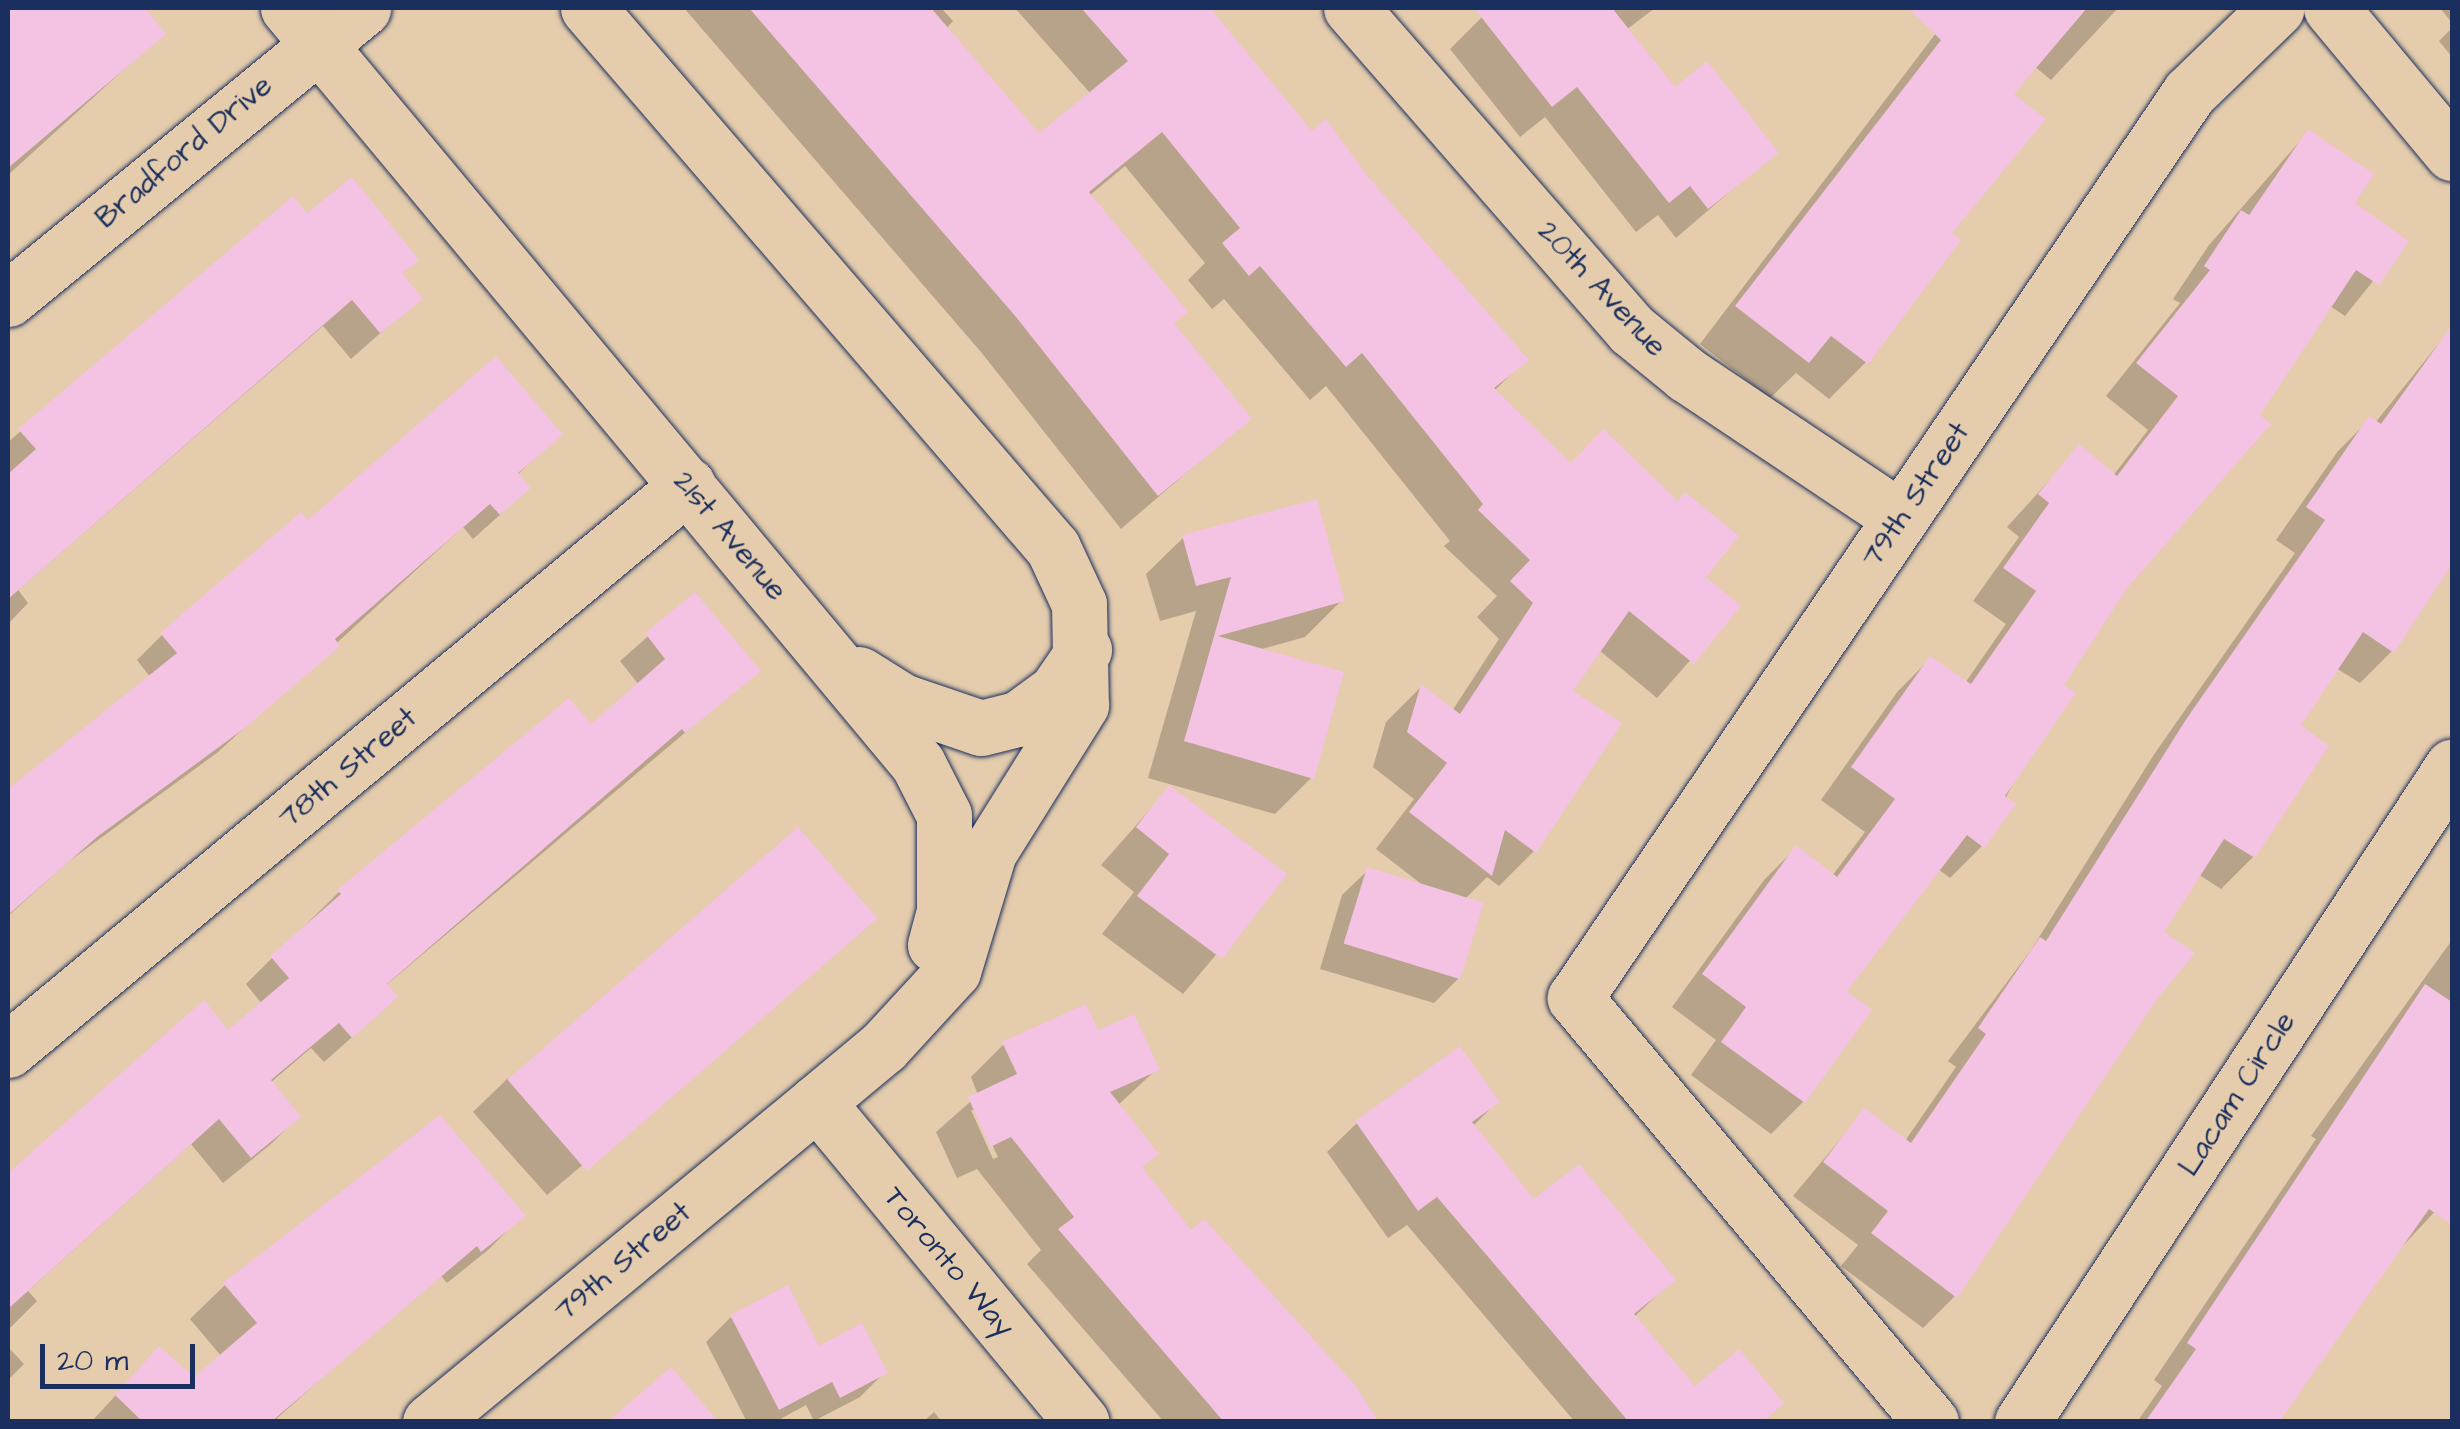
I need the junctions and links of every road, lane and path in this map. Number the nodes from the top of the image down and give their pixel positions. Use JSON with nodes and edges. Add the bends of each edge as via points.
{"nodes":[{"id":1,"x":363,"y":8,"type":"edge"},
{"id":2,"x":588,"y":8,"type":"edge"},
{"id":3,"x":1351,"y":8,"type":"edge"},
{"id":4,"x":2277,"y":8,"type":"edge"},
{"id":5,"x":2331,"y":8,"type":"edge"},
{"id":6,"x":302,"y":24,"type":"edge"},
{"id":7,"x":2452,"y":153,"type":"edge"},
{"id":8,"x":8,"y":300,"type":"edge"},
{"id":9,"x":688,"y":485,"type":"junction"},
{"id":10,"x":1900,"y":518,"type":"junction"},
{"id":11,"x":1084,"y":649,"type":"junction"},
{"id":12,"x":827,"y":654,"type":"junction"},
{"id":13,"x":2452,"y":767,"type":"edge"},
{"id":14,"x":916,"y":1011,"type":"junction"},
{"id":15,"x":8,"y":1050,"type":"edge"},
{"id":16,"x":817,"y":1102,"type":"junction"},
{"id":17,"x":430,"y":1422,"type":"edge"},
{"id":18,"x":1082,"y":1422,"type":"edge"},
{"id":19,"x":1931,"y":1422,"type":"edge"},
{"id":20,"x":2022,"y":1422,"type":"edge"}],
"edges":[{"from":1,"to":6,"type":"street","name":"Bradford Drive"},
{"from":2,"to":11,"type":"street","via":[[1053,548],[1079,604]]},
{"from":3,"to":10,"type":"street","name":"20th Avenue","via":[[1632,330]]},
{"from":4,"to":10,"type":"street","name":"79th Street","via":[[2189,93]]},
{"from":5,"to":7,"type":"street"},
{"from":6,"to":8,"type":"street","name":"Bradford Drive"},
{"from":6,"to":9,"type":"street","name":"21st Avenue"},
{"from":9,"to":12,"type":"street","name":"21st Avenue"},
{"from":9,"to":15,"type":"street","name":"78th Street"},
{"from":10,"to":19,"type":"street","name":"79th Street","via":[[1575,998]]},
{"from":11,"to":12,"type":"street","via":[[1056,691],[1018,720],[981,728],[902,701]]},
{"from":11,"to":14,"type":"street","via":[[1081,705],[990,852],[953,971]]},
{"from":12,"to":14,"type":"street","name":"21st Avenue","via":[[918,764],[944,814],[944,911]]},
{"from":13,"to":20,"type":"street","name":"Lacam Circle"},
{"from":14,"to":16,"type":"street"},
{"from":16,"to":17,"type":"street","name":"79th Street"},
{"from":16,"to":18,"type":"street","name":"Toronto Way"}]}
